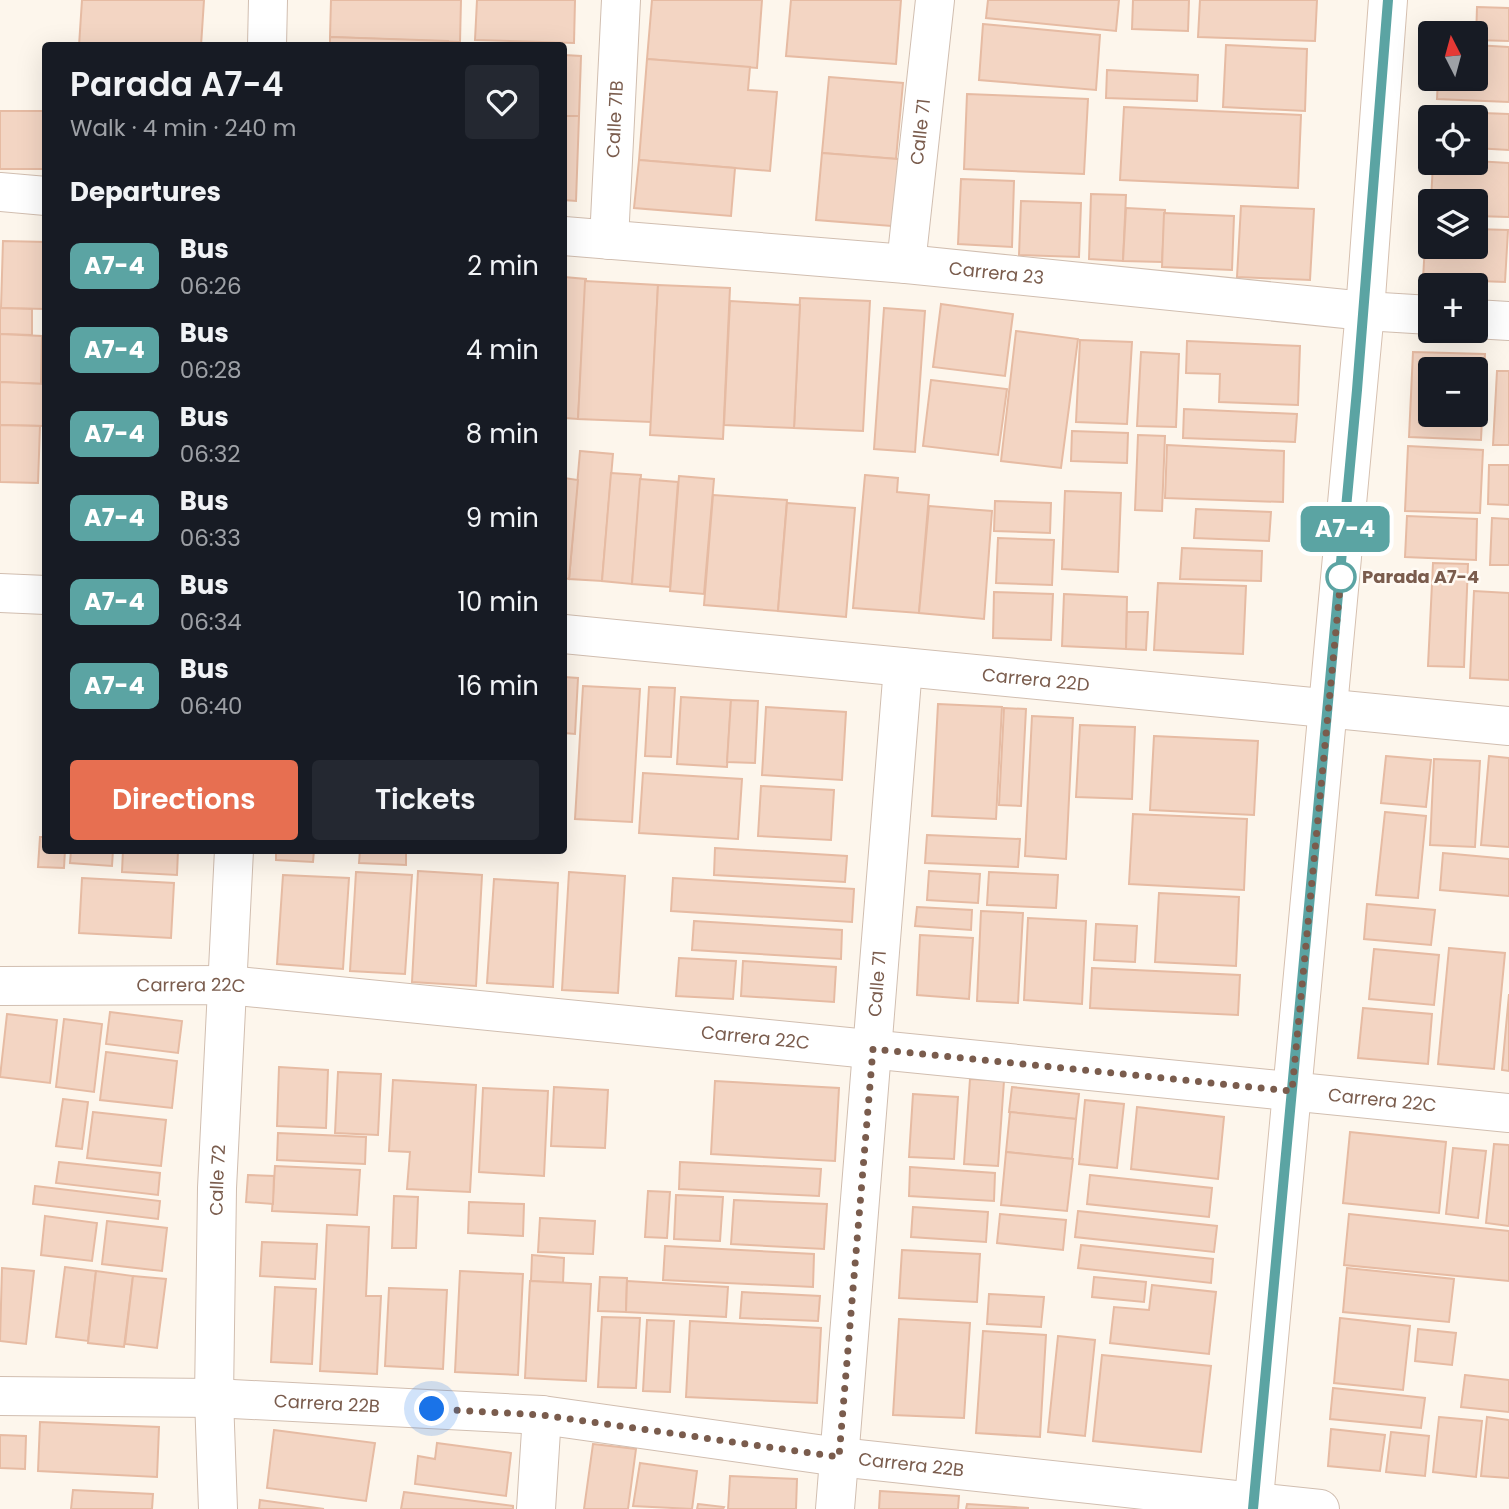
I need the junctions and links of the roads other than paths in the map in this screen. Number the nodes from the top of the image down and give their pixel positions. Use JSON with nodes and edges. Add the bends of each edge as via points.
{"nodes":[{"id":1,"x":268,"y":0,"type":"edge"},
{"id":2,"x":621,"y":0,"type":"edge"},
{"id":3,"x":936,"y":0,"type":"edge"},
{"id":4,"x":1388,"y":0,"type":"edge"},
{"id":5,"x":267,"y":42,"type":"edge"},
{"id":6,"x":0,"y":192,"type":"edge"},
{"id":7,"x":42,"y":196,"type":"edge"},
{"id":8,"x":567,"y":236,"type":"edge"},
{"id":9,"x":609,"y":240,"type":"junction"},
{"id":10,"x":906,"y":264,"type":"junction"},
{"id":11,"x":1364,"y":311,"type":"junction"},
{"id":12,"x":1418,"y":315,"type":"edge"},
{"id":13,"x":1488,"y":319,"type":"edge"},
{"id":14,"x":1509,"y":321,"type":"edge"},
{"id":15,"x":0,"y":593,"type":"edge"},
{"id":16,"x":42,"y":595,"type":"edge"},
{"id":17,"x":567,"y":634,"type":"edge"},
{"id":18,"x":903,"y":667,"type":"junction"},
{"id":19,"x":1329,"y":708,"type":"junction"},
{"id":20,"x":1509,"y":726,"type":"edge"},
{"id":21,"x":234,"y":854,"type":"edge"},
{"id":22,"x":228,"y":985,"type":"junction"},
{"id":23,"x":0,"y":986,"type":"edge"},
{"id":24,"x":873,"y":1049,"type":"junction"},
{"id":25,"x":1292,"y":1091,"type":"junction"},
{"id":26,"x":1509,"y":1113,"type":"edge"},
{"id":27,"x":0,"y":1396,"type":"edge"},
{"id":28,"x":214,"y":1398,"type":"junction"},
{"id":29,"x":542,"y":1415,"type":"junction"},
{"id":30,"x":839,"y":1457,"type":"junction"},
{"id":31,"x":1253,"y":1505,"type":"edge"},
{"id":32,"x":218,"y":1509,"type":"edge"},
{"id":33,"x":536,"y":1509,"type":"edge"},
{"id":34,"x":835,"y":1509,"type":"edge"},
{"id":35,"x":1320,"y":1509,"type":"edge"}],
"edges":[{"from":1,"to":5,"type":"street"},
{"from":2,"to":9,"type":"street","name":"Calle 71B"},
{"from":3,"to":10,"type":"street","name":"Calle 71"},
{"from":4,"to":11,"type":"street"},
{"from":6,"to":7,"type":"street"},
{"from":8,"to":9,"type":"street","name":"Carrera 23"},
{"from":9,"to":10,"type":"street","name":"Carrera 23"},
{"from":10,"to":11,"type":"street","name":"Carrera 23"},
{"from":11,"to":12,"type":"street","name":"Carrera 23"},
{"from":11,"to":19,"type":"street"},
{"from":13,"to":14,"type":"street"},
{"from":15,"to":16,"type":"street"},
{"from":17,"to":18,"type":"street","name":"Carrera 22D"},
{"from":18,"to":19,"type":"street","name":"Carrera 22D"},
{"from":18,"to":24,"type":"street","name":"Calle 71"},
{"from":19,"to":20,"type":"street","name":"Carrera 22D"},
{"from":19,"to":25,"type":"street"},
{"from":21,"to":22,"type":"street","name":"Calle 72"},
{"from":22,"to":23,"type":"street","name":"Carrera 22C"},
{"from":22,"to":24,"type":"street","name":"Carrera 22C"},
{"from":22,"to":28,"type":"street","name":"Calle 72","via":[[217,1188]]},
{"from":24,"to":25,"type":"street","name":"Carrera 22C"},
{"from":24,"to":30,"type":"street","name":"Calle 71"},
{"from":25,"to":26,"type":"street","name":"Carrera 22C"},
{"from":25,"to":31,"type":"street"},
{"from":27,"to":28,"type":"street","name":"Carrera 22B"},
{"from":28,"to":29,"type":"street","name":"Carrera 22B"},
{"from":28,"to":32,"type":"street","name":"Calle 72"},
{"from":29,"to":30,"type":"street","name":"Carrera 22B"},
{"from":29,"to":33,"type":"street"},
{"from":30,"to":31,"type":"street","name":"Carrera 22B"},
{"from":30,"to":34,"type":"street","name":"Calle 71"},
{"from":31,"to":35,"type":"street","name":"Carrera 22B"}]}
